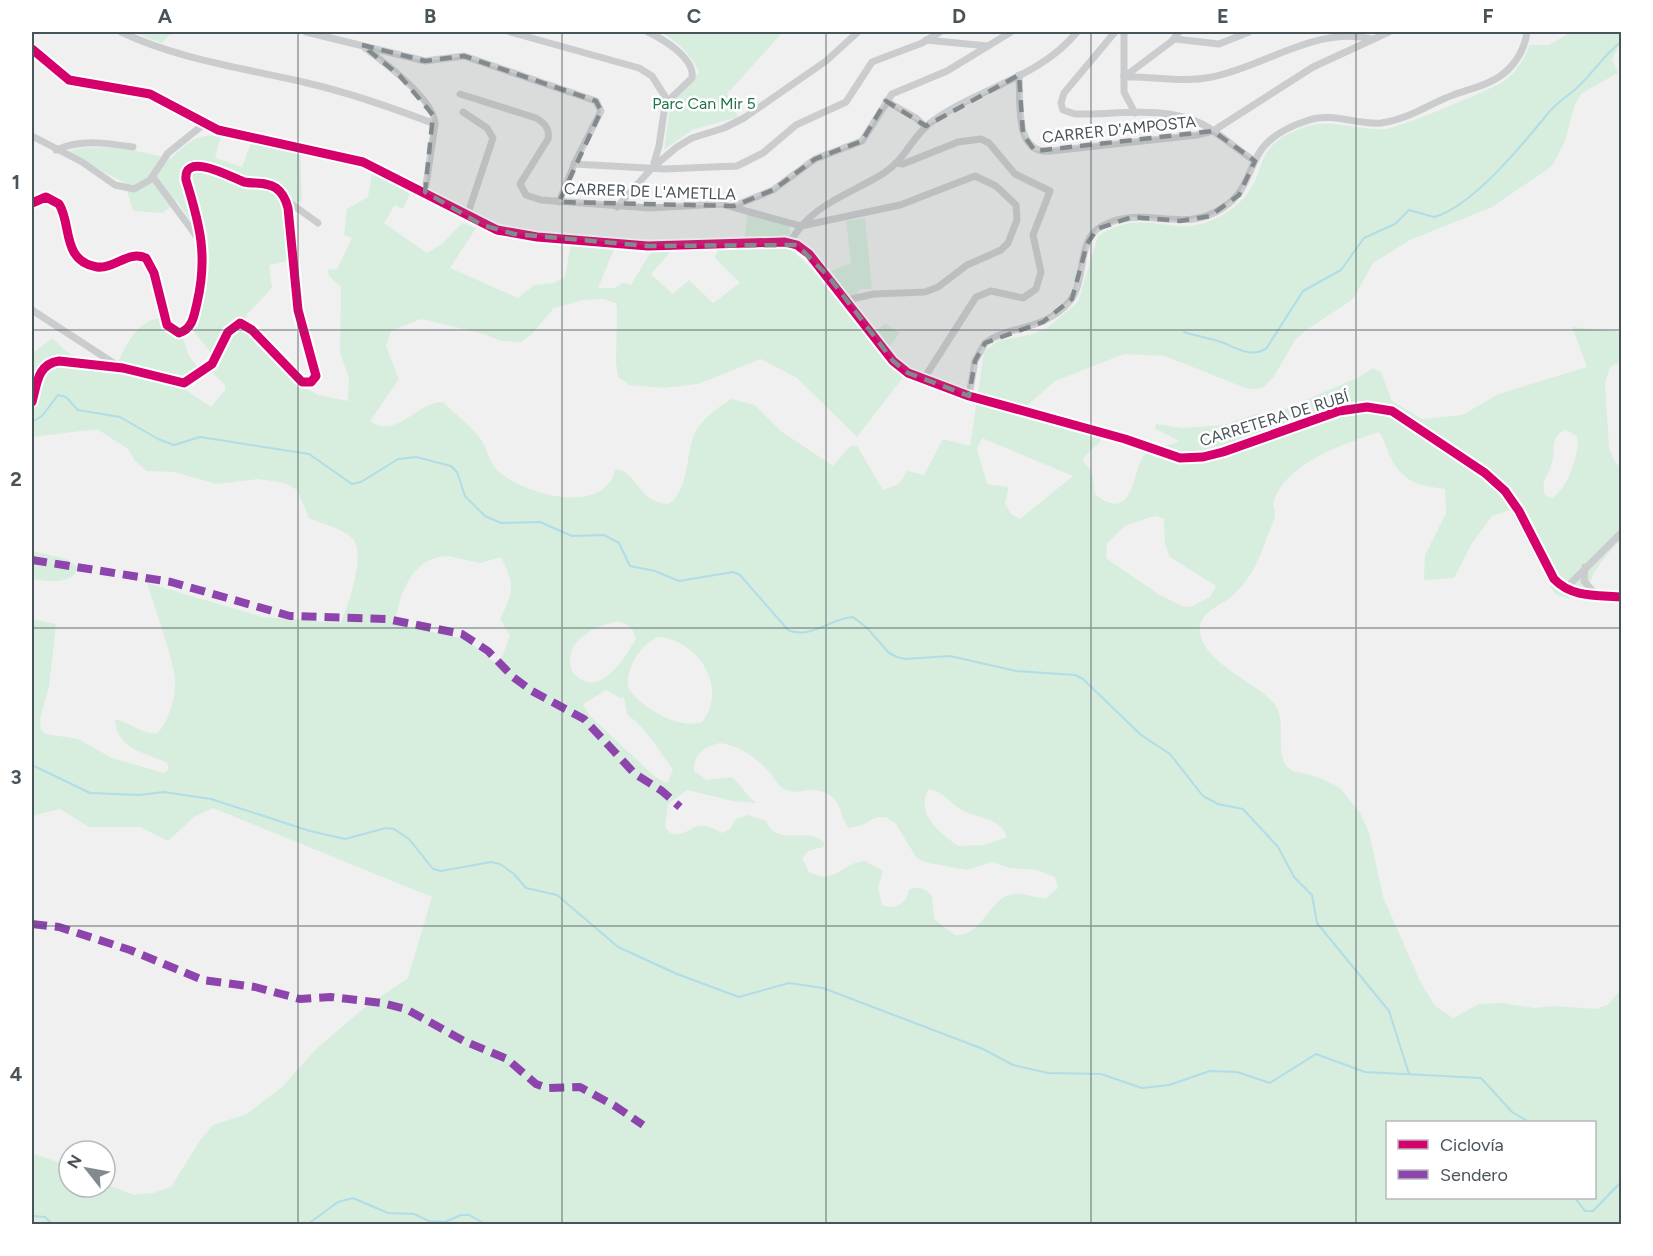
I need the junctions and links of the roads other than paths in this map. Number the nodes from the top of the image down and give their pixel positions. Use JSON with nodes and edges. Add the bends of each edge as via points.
{"nodes":[{"id":1,"x":121,"y":32,"type":"edge"},
{"id":2,"x":306,"y":32,"type":"edge"},
{"id":3,"x":510,"y":32,"type":"edge"},
{"id":4,"x":648,"y":32,"type":"edge"},
{"id":5,"x":858,"y":32,"type":"edge"},
{"id":6,"x":940,"y":32,"type":"edge"},
{"id":7,"x":1011,"y":32,"type":"edge"},
{"id":8,"x":1077,"y":32,"type":"edge"},
{"id":9,"x":1115,"y":32,"type":"edge"},
{"id":10,"x":1124,"y":32,"type":"edge"},
{"id":11,"x":1249,"y":32,"type":"edge"},
{"id":12,"x":1389,"y":32,"type":"edge"},
{"id":13,"x":1527,"y":32,"type":"edge"},
{"id":14,"x":1177,"y":35,"type":"edge"},
{"id":15,"x":1372,"y":39,"type":"junction"},
{"id":16,"x":926,"y":40,"type":"junction"},
{"id":17,"x":362,"y":45,"type":"junction"},
{"id":18,"x":988,"y":46,"type":"junction"},
{"id":19,"x":32,"y":50,"type":"edge"},
{"id":20,"x":1019,"y":75,"type":"junction"},
{"id":21,"x":1124,"y":77,"type":"junction"},
{"id":22,"x":460,"y":94,"type":"dead end"},
{"id":23,"x":886,"y":101,"type":"junction"},
{"id":24,"x":666,"y":103,"type":"junction"},
{"id":25,"x":463,"y":112,"type":"dead end"},
{"id":26,"x":1135,"y":113,"type":"junction"},
{"id":27,"x":204,"y":124,"type":"junction"},
{"id":28,"x":435,"y":124,"type":"junction"},
{"id":29,"x":926,"y":127,"type":"junction"},
{"id":30,"x":1213,"y":131,"type":"junction"},
{"id":31,"x":32,"y":136,"type":"edge"},
{"id":32,"x":133,"y":147,"type":"dead end"},
{"id":33,"x":56,"y":150,"type":"junction"},
{"id":34,"x":1255,"y":161,"type":"junction"},
{"id":35,"x":574,"y":164,"type":"junction"},
{"id":36,"x":896,"y":164,"type":"junction"},
{"id":37,"x":652,"y":168,"type":"junction"},
{"id":38,"x":153,"y":177,"type":"junction"},
{"id":39,"x":425,"y":192,"type":"junction"},
{"id":40,"x":285,"y":200,"type":"junction"},
{"id":41,"x":559,"y":202,"type":"junction"},
{"id":42,"x":32,"y":203,"type":"edge"},
{"id":43,"x":734,"y":206,"type":"junction"},
{"id":44,"x":617,"y":207,"type":"junction"},
{"id":45,"x":467,"y":216,"type":"junction"},
{"id":46,"x":318,"y":223,"type":"dead end"},
{"id":47,"x":801,"y":226,"type":"junction"},
{"id":48,"x":202,"y":243,"type":"junction"},
{"id":49,"x":790,"y":243,"type":"junction"},
{"id":50,"x":847,"y":300,"type":"junction"},
{"id":51,"x":32,"y":310,"type":"edge"},
{"id":52,"x":120,"y":368,"type":"junction"},
{"id":53,"x":923,"y":380,"type":"junction"},
{"id":54,"x":969,"y":396,"type":"junction"},
{"id":55,"x":32,"y":402,"type":"edge"},
{"id":56,"x":1622,"y":532,"type":"edge"},
{"id":57,"x":1585,"y":567,"type":"junction"},
{"id":58,"x":1576,"y":576,"type":"junction"},
{"id":59,"x":1583,"y":583,"type":"junction"},
{"id":60,"x":1565,"y":589,"type":"junction"},
{"id":61,"x":1575,"y":590,"type":"junction"},
{"id":62,"x":1596,"y":595,"type":"junction"},
{"id":63,"x":1622,"y":597,"type":"edge"}],
"edges":[{"from":1,"to":28,"type":"street","via":[[217,64],[353,95]]},
{"from":2,"to":17,"type":"street"},
{"from":3,"to":24,"type":"street","via":[[639,68],[657,81]]},
{"from":4,"to":24,"type":"street","via":[[669,44],[693,73]]},
{"from":5,"to":37,"type":"street","via":[[826,61],[744,118],[692,138]]},
{"from":6,"to":16,"type":"street"},
{"from":7,"to":18,"type":"street"},
{"from":8,"to":20,"type":"street","via":[[1050,59]]},
{"from":9,"to":26,"type":"street","via":[[1064,93],[1061,107],[1075,114]]},
{"from":10,"to":21,"type":"street"},
{"from":11,"to":14,"type":"street","via":[[1219,44]]},
{"from":12,"to":15,"type":"street"},
{"from":13,"to":34,"type":"street","via":[[1513,64],[1488,83],[1399,120],[1308,120],[1274,136]]},
{"from":14,"to":21,"type":"street"},
{"from":15,"to":21,"type":"street","via":[[1350,37],[1316,42],[1208,78]]},
{"from":15,"to":30,"type":"street","via":[[1313,67]]},
{"from":16,"to":18,"type":"street"},
{"from":16,"to":37,"type":"street","via":[[872,62],[846,102],[796,125],[743,164]]},
{"from":17,"to":28,"type":"street","via":[[400,76],[430,110]]},
{"from":17,"to":35,"type":"street","via":[[425,61],[464,56],[596,101],[601,111]]},
{"from":18,"to":23,"type":"street","via":[[937,76],[895,92]]},
{"from":19,"to":27,"type":"street","via":[[69,80],[150,94]]},
{"from":20,"to":29,"type":"street","via":[[980,93]]},
{"from":20,"to":30,"type":"street","name":"CARRER D'AMPOSTA","via":[[1024,137],[1039,152]]},
{"from":21,"to":26,"type":"street","via":[[1124,96]]},
{"from":22,"to":41,"type":"street","name":"CARRER DE L'AMETLLA","via":[[544,124],[548,139],[524,174],[520,188],[529,197]]},
{"from":23,"to":29,"type":"street"},
{"from":23,"to":43,"type":"street","via":[[862,141],[815,159],[773,190]]},
{"from":24,"to":37,"type":"street","via":[[658,155]]},
{"from":25,"to":45,"type":"street","via":[[487,128],[493,138]]},
{"from":26,"to":30,"type":"street","via":[[1173,114]]},
{"from":27,"to":38,"type":"street","via":[[168,153]]},
{"from":27,"to":39,"type":"street","via":[[347,158],[387,172]]},
{"from":28,"to":39,"type":"street"},
{"from":29,"to":36,"type":"street"},
{"from":30,"to":34,"type":"street"},
{"from":31,"to":33,"type":"street"},
{"from":32,"to":33,"type":"street","via":[[90,142]]},
{"from":33,"to":38,"type":"street","via":[[122,188],[140,187]]},
{"from":34,"to":54,"type":"street","via":[[1239,195],[1210,216],[1190,221],[1132,217],[1097,229],[1087,244],[1072,298],[1043,322],[985,343],[975,361]]},
{"from":35,"to":37,"type":"street"},
{"from":35,"to":41,"type":"street"},
{"from":36,"to":47,"type":"street","via":[[834,199]]},
{"from":36,"to":53,"type":"street","via":[[964,140],[981,140],[992,146],[1015,174],[1050,191],[1033,235],[1041,272],[1036,289],[1023,298],[991,291],[976,297]]},
{"from":37,"to":44,"type":"street"},
{"from":38,"to":48,"type":"street"},
{"from":39,"to":45,"type":"street"},
{"from":40,"to":46,"type":"street"},
{"from":40,"to":48,"type":"street","via":[[274,187],[244,182],[208,167],[191,168],[186,180]]},
{"from":40,"to":52,"type":"street","via":[[298,310],[314,380],[302,382],[244,323],[235,324],[212,364],[184,383]]},
{"from":41,"to":44,"type":"street","name":"CARRER DE L'AMETLLA"},
{"from":42,"to":48,"type":"street","via":[[46,197],[59,204],[70,246],[87,263],[104,267],[130,257],[146,258],[154,273],[167,325],[176,333],[189,328],[195,315],[204,271]]},
{"from":43,"to":44,"type":"street","name":"CARRER DE L'AMETLLA"},
{"from":43,"to":47,"type":"street","name":"CARRER DE L'AMETLLA"},
{"from":45,"to":49,"type":"street","via":[[514,234],[627,244]]},
{"from":47,"to":49,"type":"street"},
{"from":47,"to":50,"type":"street","via":[[900,205],[975,176],[996,186],[1016,206],[1017,220],[1008,243],[967,264],[938,287],[926,292],[874,294]]},
{"from":49,"to":50,"type":"street","name":"CARRETERA DE RUBÍ","via":[[809,254]]},
{"from":50,"to":53,"type":"street","name":"CARRETERA DE RUBÍ","via":[[893,361]]},
{"from":51,"to":52,"type":"street"},
{"from":52,"to":55,"type":"street","via":[[52,362],[40,374]]},
{"from":53,"to":54,"type":"street","name":"CARRETERA DE RUBÍ"},
{"from":54,"to":60,"type":"street","name":"CARRETERA DE RUBÍ","via":[[1190,459],[1222,452],[1339,411],[1382,407],[1406,419],[1505,491],[1554,579]]},
{"from":56,"to":57,"type":"street"},
{"from":57,"to":58,"type":"street"},
{"from":57,"to":59,"type":"street"},
{"from":58,"to":60,"type":"street"},
{"from":58,"to":61,"type":"street"},
{"from":59,"to":61,"type":"street"},
{"from":59,"to":62,"type":"street"},
{"from":60,"to":61,"type":"street","name":"CARRETERA DE RUBÍ"},
{"from":61,"to":62,"type":"street","name":"CARRETERA DE RUBÍ"},
{"from":62,"to":63,"type":"street","name":"CARRETERA DE RUBÍ"}]}
